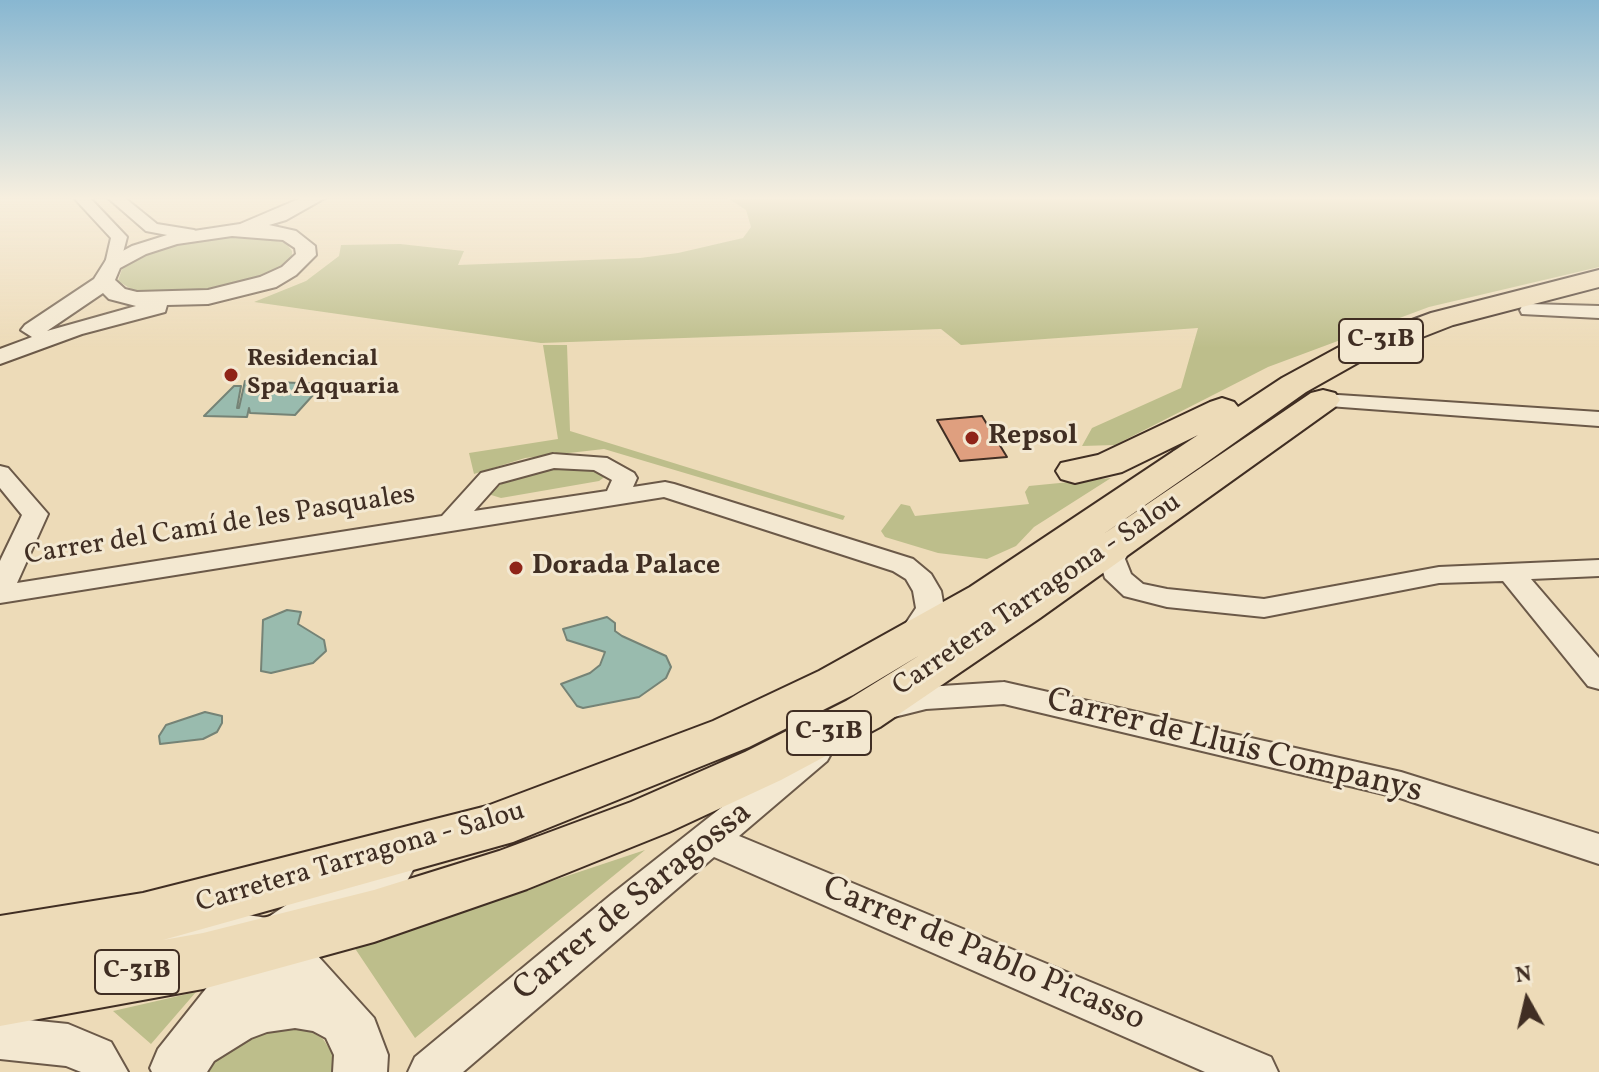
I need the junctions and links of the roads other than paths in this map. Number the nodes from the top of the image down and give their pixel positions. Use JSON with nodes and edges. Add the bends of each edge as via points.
{"nodes":[{"id":1,"x":116,"y":248,"type":"edge"},
{"id":2,"x":146,"y":248,"type":"edge"},
{"id":3,"x":306,"y":248,"type":"edge"},
{"id":4,"x":109,"y":273,"type":"junction"},
{"id":5,"x":1599,"y":278,"type":"edge"},
{"id":6,"x":1599,"y":294,"type":"edge"},
{"id":7,"x":208,"y":297,"type":"junction"},
{"id":8,"x":1529,"y":310,"type":"junction"},
{"id":9,"x":1599,"y":312,"type":"edge"},
{"id":10,"x":1391,"y":336,"type":"junction"},
{"id":11,"x":0,"y":346,"type":"edge"},
{"id":12,"x":0,"y":357,"type":"edge"},
{"id":13,"x":1323,"y":400,"type":"junction"},
{"id":14,"x":1599,"y":419,"type":"edge"},
{"id":15,"x":1187,"y":459,"type":"joint"},
{"id":16,"x":1075,"y":471,"type":"dead end"},
{"id":17,"x":0,"y":473,"type":"edge"},
{"id":18,"x":616,"y":497,"type":"junction"},
{"id":19,"x":450,"y":523,"type":"junction"},
{"id":20,"x":1122,"y":541,"type":"junction"},
{"id":21,"x":1599,"y":568,"type":"edge"},
{"id":22,"x":1510,"y":572,"type":"junction"},
{"id":23,"x":0,"y":592,"type":"edge"},
{"id":24,"x":908,"y":642,"type":"junction"},
{"id":25,"x":1599,"y":678,"type":"edge"},
{"id":26,"x":849,"y":722,"type":"junction"},
{"id":27,"x":494,"y":826,"type":"junction"},
{"id":28,"x":710,"y":839,"type":"junction"},
{"id":29,"x":1599,"y":849,"type":"edge"},
{"id":30,"x":143,"y":919,"type":"junction"},
{"id":31,"x":273,"y":941,"type":"junction"},
{"id":32,"x":0,"y":943,"type":"edge"},
{"id":33,"x":0,"y":996,"type":"edge"},
{"id":34,"x":0,"y":1038,"type":"edge"},
{"id":35,"x":358,"y":1055,"type":"edge"},
{"id":36,"x":176,"y":1070,"type":"edge"},
{"id":37,"x":106,"y":1072,"type":"edge"},
{"id":38,"x":430,"y":1072,"type":"edge"},
{"id":39,"x":1256,"y":1072,"type":"edge"}],
"edges":[{"from":1,"to":4,"type":"street"},
{"from":2,"to":4,"type":"street"},
{"from":3,"to":7,"type":"street","via":[[289,271],[254,287]]},
{"from":4,"to":7,"type":"street","via":[[117,294],[137,299]]},
{"from":4,"to":11,"type":"street","via":[[52,320]]},
{"from":5,"to":10,"type":"highway","name":"Carretera Tarragona - Salou","number":"C-31B"},
{"from":6,"to":8,"type":"highway","name":"Carretera Tarragona - Salou","number":"C-31B"},
{"from":7,"to":12,"type":"street","via":[[95,323]]},
{"from":8,"to":9,"type":"street"},
{"from":8,"to":13,"type":"highway","name":"Carretera Tarragona - Salou","number":"C-31B","via":[[1388,361]]},
{"from":10,"to":15,"type":"highway","name":"Carretera Tarragona - Salou","number":"C-31B","via":[[1294,385]]},
{"from":10,"to":16,"type":"highway","via":[[1339,350],[1109,464]]},
{"from":13,"to":14,"type":"street"},
{"from":13,"to":20,"type":"main road","name":"Carretera Tarragona - Salou","number":"C-31B"},
{"from":15,"to":24,"type":"main road","name":"Carretera Tarragona - Salou","number":"C-31B","via":[[985,597]]},
{"from":17,"to":23,"type":"street","via":[[35,514]]},
{"from":18,"to":19,"type":"street","name":"Carrer del Camí de les Pasquales"},
{"from":18,"to":19,"type":"street","name":"Carrer del Camí de les Pasquales","via":[[625,478],[599,463],[553,461],[490,478]]},
{"from":18,"to":24,"type":"street","name":"Carrer del Camí de les Pasquales","via":[[665,489],[903,565],[917,574],[930,608]]},
{"from":19,"to":23,"type":"street","name":"Carrer del Camí de les Pasquales"},
{"from":20,"to":22,"type":"street","via":[[1112,559],[1119,578],[1134,590],[1264,608],[1439,575]]},
{"from":20,"to":26,"type":"main road","name":"Carretera Tarragona - Salou","number":"C-31B"},
{"from":21,"to":22,"type":"street"},
{"from":22,"to":25,"type":"street"},
{"from":24,"to":27,"type":"main road","name":"Carretera Tarragona - Salou","number":"C-31B","via":[[731,734]]},
{"from":26,"to":28,"type":"street","name":"Carrer de Saragossa"},
{"from":26,"to":29,"type":"street","name":"Carrer de Lluís Companys","via":[[926,698],[1004,693],[1401,785]]},
{"from":26,"to":31,"type":"main road","name":"Carretera Tarragona - Salou","number":"C-31B","via":[[650,817],[507,872],[374,916]]},
{"from":27,"to":30,"type":"main road","name":"Carretera Tarragona - Salou","number":"C-31B"},
{"from":27,"to":31,"type":"street","via":[[344,891]]},
{"from":28,"to":38,"type":"street","name":"Carrer de Saragossa"},
{"from":28,"to":39,"type":"street","name":"Carrer de Pablo Picasso"},
{"from":30,"to":31,"type":"street"},
{"from":30,"to":32,"type":"main road","name":"Carretera Tarragona - Salou","number":"C-31B"},
{"from":31,"to":33,"type":"main road","name":"Carretera Tarragona - Salou","number":"C-31B","via":[[203,961]]},
{"from":31,"to":35,"type":"street"},
{"from":31,"to":36,"type":"street"},
{"from":34,"to":37,"type":"street","via":[[68,1045],[96,1057]]},
{"from":35,"to":36,"type":"street","via":[[322,1008],[295,1004],[264,1008],[233,1021],[203,1041]]}]}
